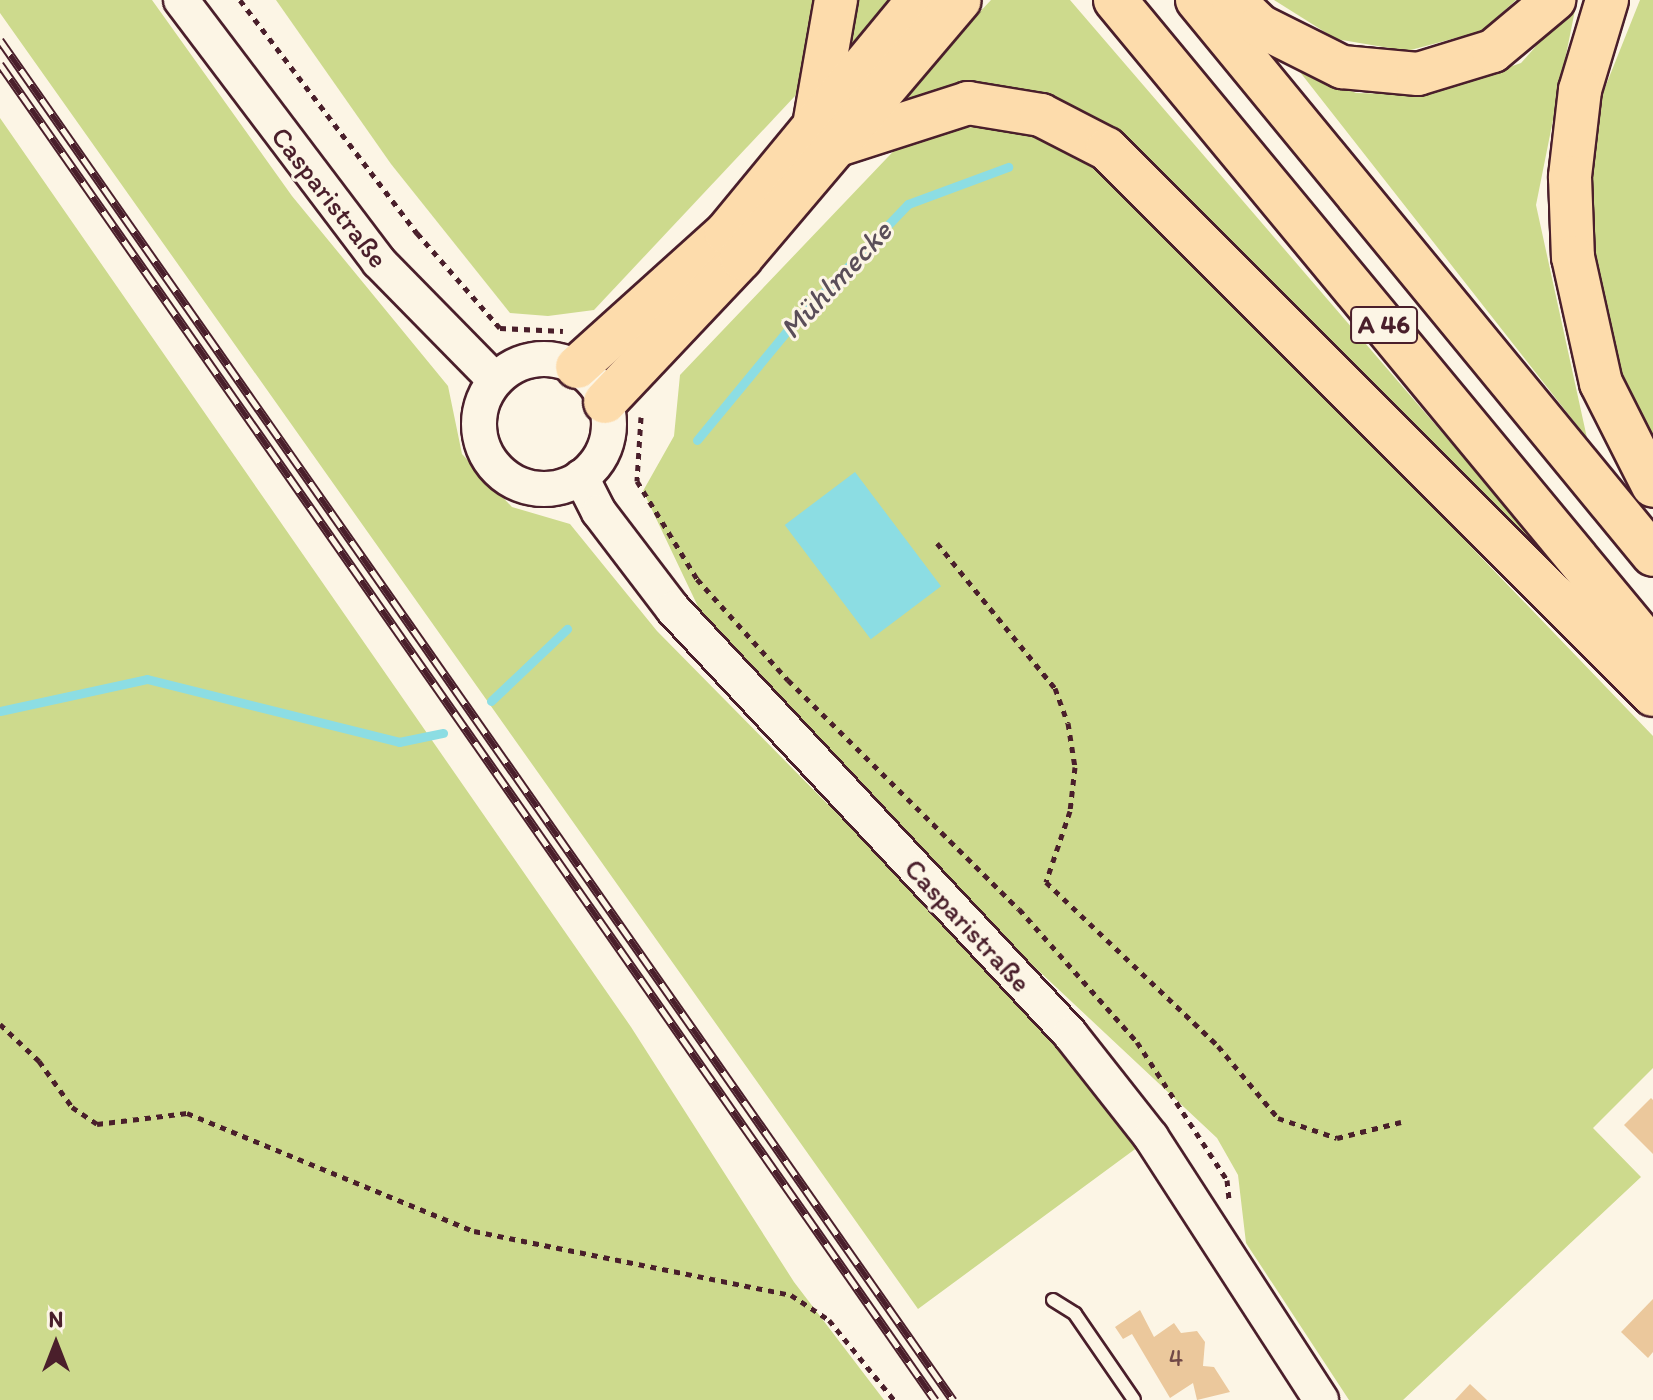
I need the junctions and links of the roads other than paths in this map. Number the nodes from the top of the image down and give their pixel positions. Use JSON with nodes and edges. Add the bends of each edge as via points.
{"nodes":[{"id":1,"x":181,"y":0,"type":"edge"},
{"id":2,"x":836,"y":0,"type":"edge"},
{"id":3,"x":918,"y":0,"type":"edge"},
{"id":4,"x":960,"y":0,"type":"edge"},
{"id":5,"x":1115,"y":0,"type":"edge"},
{"id":6,"x":1197,"y":0,"type":"edge"},
{"id":7,"x":1233,"y":0,"type":"edge"},
{"id":8,"x":1554,"y":0,"type":"edge"},
{"id":9,"x":1607,"y":0,"type":"edge"},
{"id":10,"x":825,"y":137,"type":"junction"},
{"id":11,"x":629,"y":351,"type":"junction"},
{"id":12,"x":577,"y":367,"type":"junction"},
{"id":13,"x":495,"y":380,"type":"junction"},
{"id":14,"x":605,"y":402,"type":"junction"},
{"id":15,"x":581,"y":477,"type":"junction"},
{"id":16,"x":1653,"y":486,"type":"edge"},
{"id":17,"x":1653,"y":555,"type":"edge"},
{"id":18,"x":1653,"y":650,"type":"edge"},
{"id":19,"x":1653,"y":695,"type":"edge"},
{"id":20,"x":1053,"y":1300,"type":"dead end"},
{"id":21,"x":1134,"y":1400,"type":"edge"},
{"id":22,"x":1321,"y":1400,"type":"edge"}],
"edges":[{"from":1,"to":13,"type":"main road","name":"Casparistraße","via":[[379,262]]},
{"from":2,"to":10,"type":"highway"},
{"from":3,"to":10,"type":"highway"},
{"from":4,"to":10,"type":"highway"},
{"from":5,"to":18,"type":"highway","number":"A 46"},
{"from":6,"to":17,"type":"highway","number":"A 46"},
{"from":7,"to":8,"type":"highway","via":[[1260,26],[1342,67],[1418,74],[1493,51]]},
{"from":9,"to":16,"type":"highway","via":[[1580,90],[1570,177],[1573,257],[1597,371]]},
{"from":10,"to":11,"type":"highway"},
{"from":10,"to":19,"type":"highway","via":[[968,103],[1041,115],[1107,149]]},
{"from":11,"to":12,"type":"highway"},
{"from":11,"to":14,"type":"highway"},
{"from":12,"to":13,"type":"main road","via":[[536,359]]},
{"from":12,"to":14,"type":"main road"},
{"from":13,"to":15,"type":"main road","via":[[479,434],[488,460],[534,488]]},
{"from":14,"to":15,"type":"main road","via":[[605,443],[598,463]]},
{"from":15,"to":22,"type":"main road","name":"Casparistraße","via":[[599,512],[673,609],[1070,1034],[1151,1137]]},
{"from":20,"to":21,"type":"lane","via":[[1075,1314]]}]}
